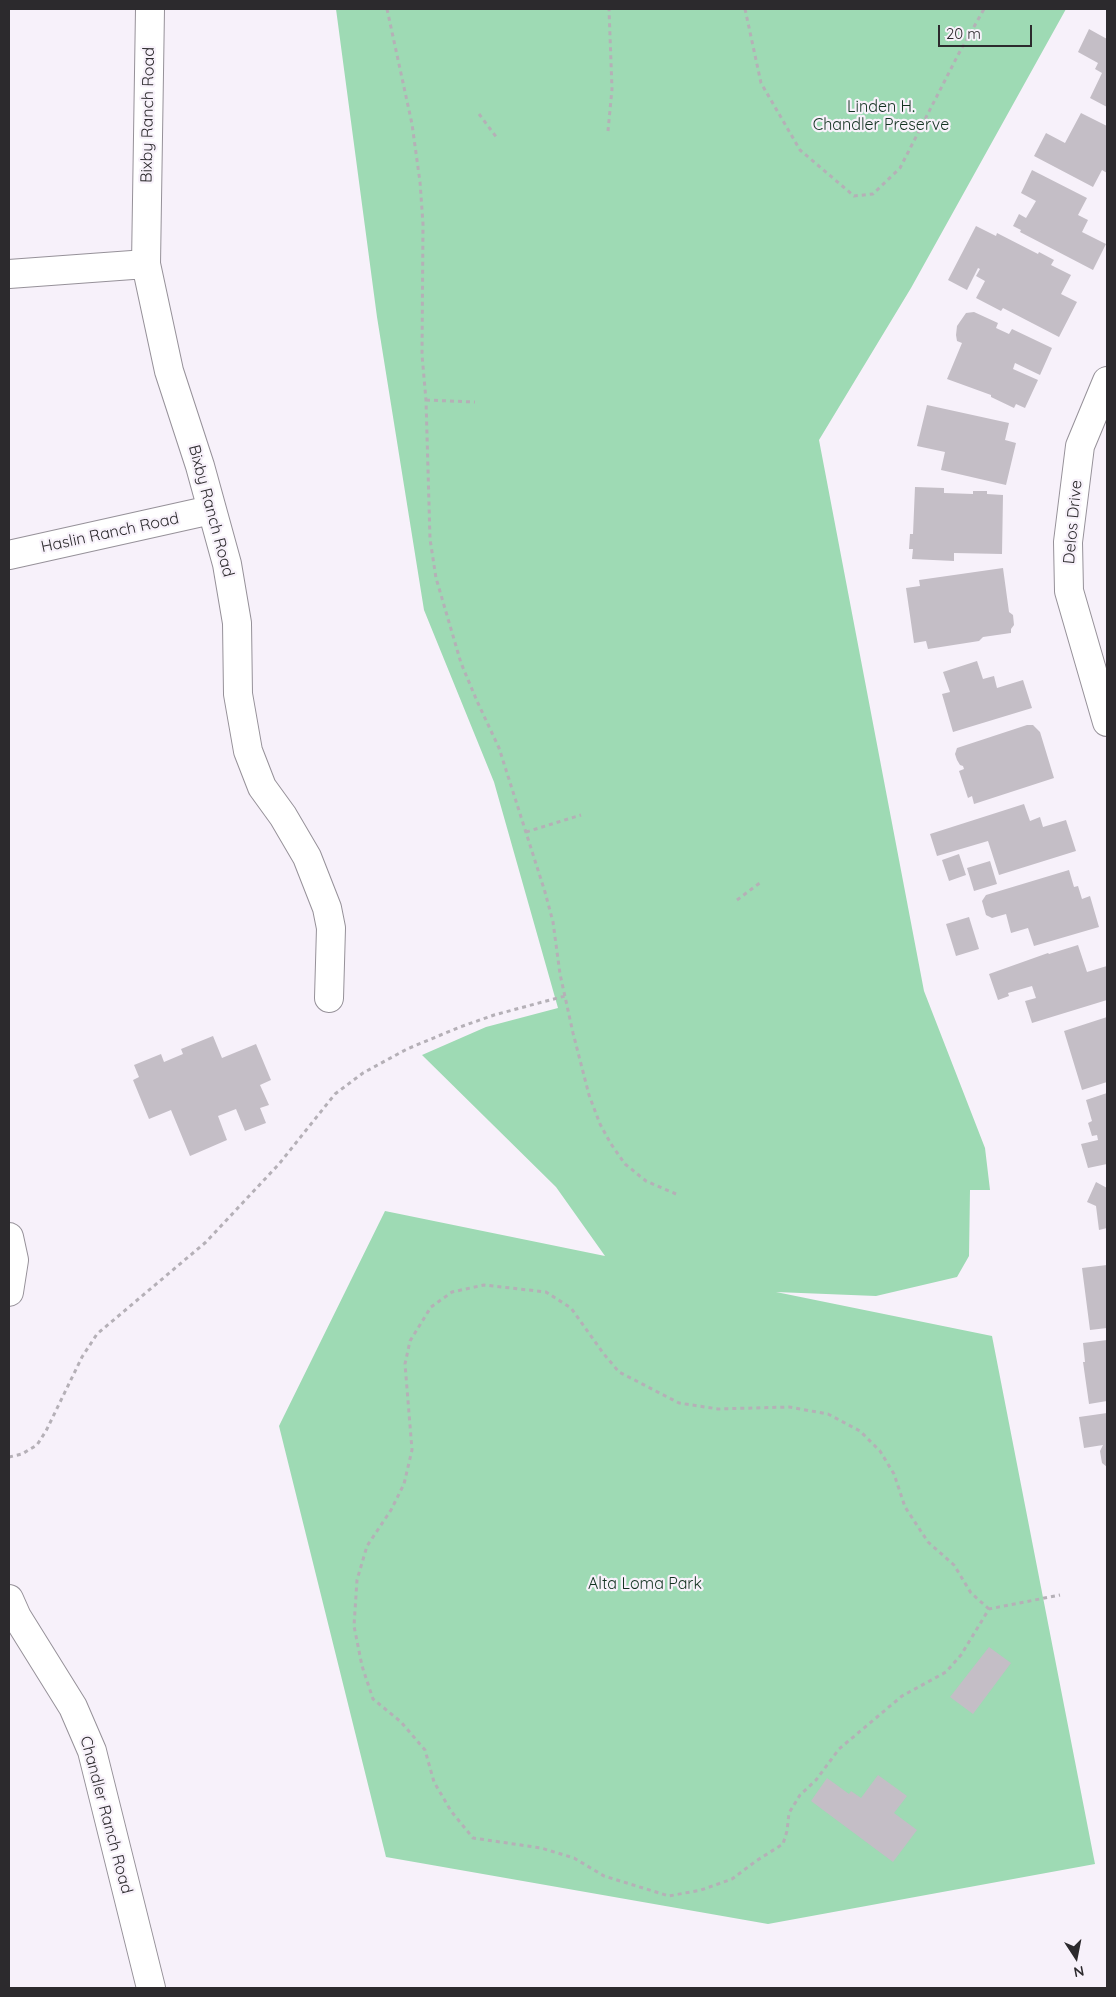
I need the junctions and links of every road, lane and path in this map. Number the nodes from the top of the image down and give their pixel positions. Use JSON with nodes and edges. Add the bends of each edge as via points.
{"nodes":[{"id":1,"x":150,"y":9,"type":"edge"},
{"id":2,"x":387,"y":9,"type":"edge"},
{"id":3,"x":609,"y":9,"type":"edge"},
{"id":4,"x":746,"y":9,"type":"edge"},
{"id":5,"x":984,"y":9,"type":"edge"},
{"id":6,"x":479,"y":114,"type":"dead end"},
{"id":7,"x":608,"y":131,"type":"dead end"},
{"id":8,"x":497,"y":138,"type":"dead end"},
{"id":9,"x":146,"y":264,"type":"junction"},
{"id":10,"x":9,"y":274,"type":"edge"},
{"id":11,"x":1107,"y":382,"type":"edge"},
{"id":12,"x":426,"y":400,"type":"junction"},
{"id":13,"x":475,"y":402,"type":"dead end"},
{"id":14,"x":211,"y":510,"type":"junction"},
{"id":15,"x":9,"y":555,"type":"edge"},
{"id":16,"x":1107,"y":722,"type":"edge"},
{"id":17,"x":581,"y":815,"type":"dead end"},
{"id":18,"x":526,"y":832,"type":"junction"},
{"id":19,"x":761,"y":882,"type":"dead end"},
{"id":20,"x":737,"y":900,"type":"dead end"},
{"id":21,"x":565,"y":996,"type":"junction"},
{"id":22,"x":328,"y":998,"type":"dead end"},
{"id":23,"x":676,"y":1194,"type":"dead end"},
{"id":24,"x":9,"y":1237,"type":"edge"},
{"id":25,"x":9,"y":1292,"type":"edge"},
{"id":26,"x":9,"y":1456,"type":"edge"},
{"id":27,"x":1060,"y":1595,"type":"dead end"},
{"id":28,"x":9,"y":1599,"type":"edge"},
{"id":29,"x":989,"y":1609,"type":"junction"},
{"id":30,"x":151,"y":1988,"type":"edge"}],
"edges":[{"from":1,"to":9,"type":"street","name":"Bixby Ranch Road"},
{"from":2,"to":12,"type":"path","via":[[409,107],[420,182],[424,224],[422,355]]},
{"from":3,"to":7,"type":"path","via":[[612,89]]},
{"from":4,"to":5,"type":"path","via":[[761,83],[800,150],[854,196],[873,194],[900,168]]},
{"from":6,"to":8,"type":"path"},
{"from":9,"to":10,"type":"street"},
{"from":9,"to":14,"type":"street","name":"Bixby Ranch Road","via":[[167,362]]},
{"from":11,"to":16,"type":"street","name":"Delos Drive","via":[[1080,446],[1068,542],[1069,591]]},
{"from":12,"to":13,"type":"path"},
{"from":12,"to":18,"type":"path","via":[[430,539],[436,578],[461,662],[499,748]]},
{"from":14,"to":15,"type":"street","name":"Haslin Ranch Road"},
{"from":14,"to":22,"type":"street","name":"Bixby Ranch Road","via":[[227,564],[237,623],[238,694],[248,751],[262,787],[284,816],[307,856],[327,908],[331,928]]},
{"from":17,"to":18,"type":"path"},
{"from":18,"to":21,"type":"path","via":[[553,922]]},
{"from":19,"to":20,"type":"path"},
{"from":21,"to":23,"type":"path","via":[[589,1095],[611,1144],[625,1164],[646,1181]]},
{"from":21,"to":26,"type":"path","via":[[494,1015],[407,1049],[363,1073],[335,1094],[279,1164],[206,1242],[97,1334],[37,1445],[22,1454]]},
{"from":24,"to":25,"type":"street","via":[[14,1260]]},
{"from":27,"to":29,"type":"path"},
{"from":28,"to":30,"type":"street","name":"Chandler Ranch Road","via":[[73,1707],[92,1751]]},
{"from":29,"to":29,"type":"path","via":[[971,1593],[954,1565],[928,1542],[905,1507],[894,1474],[880,1450],[860,1431],[828,1414],[789,1407],[718,1409],[679,1402],[619,1372],[571,1308],[546,1292],[484,1285],[452,1292],[431,1307],[410,1342],[405,1364],[412,1450],[404,1484],[367,1546],[357,1580],[354,1626],[373,1700],[401,1722],[425,1750],[434,1782],[451,1811],[473,1838],[541,1848],[574,1858],[604,1876],[669,1896],[701,1890],[732,1879],[783,1844],[796,1801],[839,1749],[902,1696],[946,1672],[961,1655]]}]}
